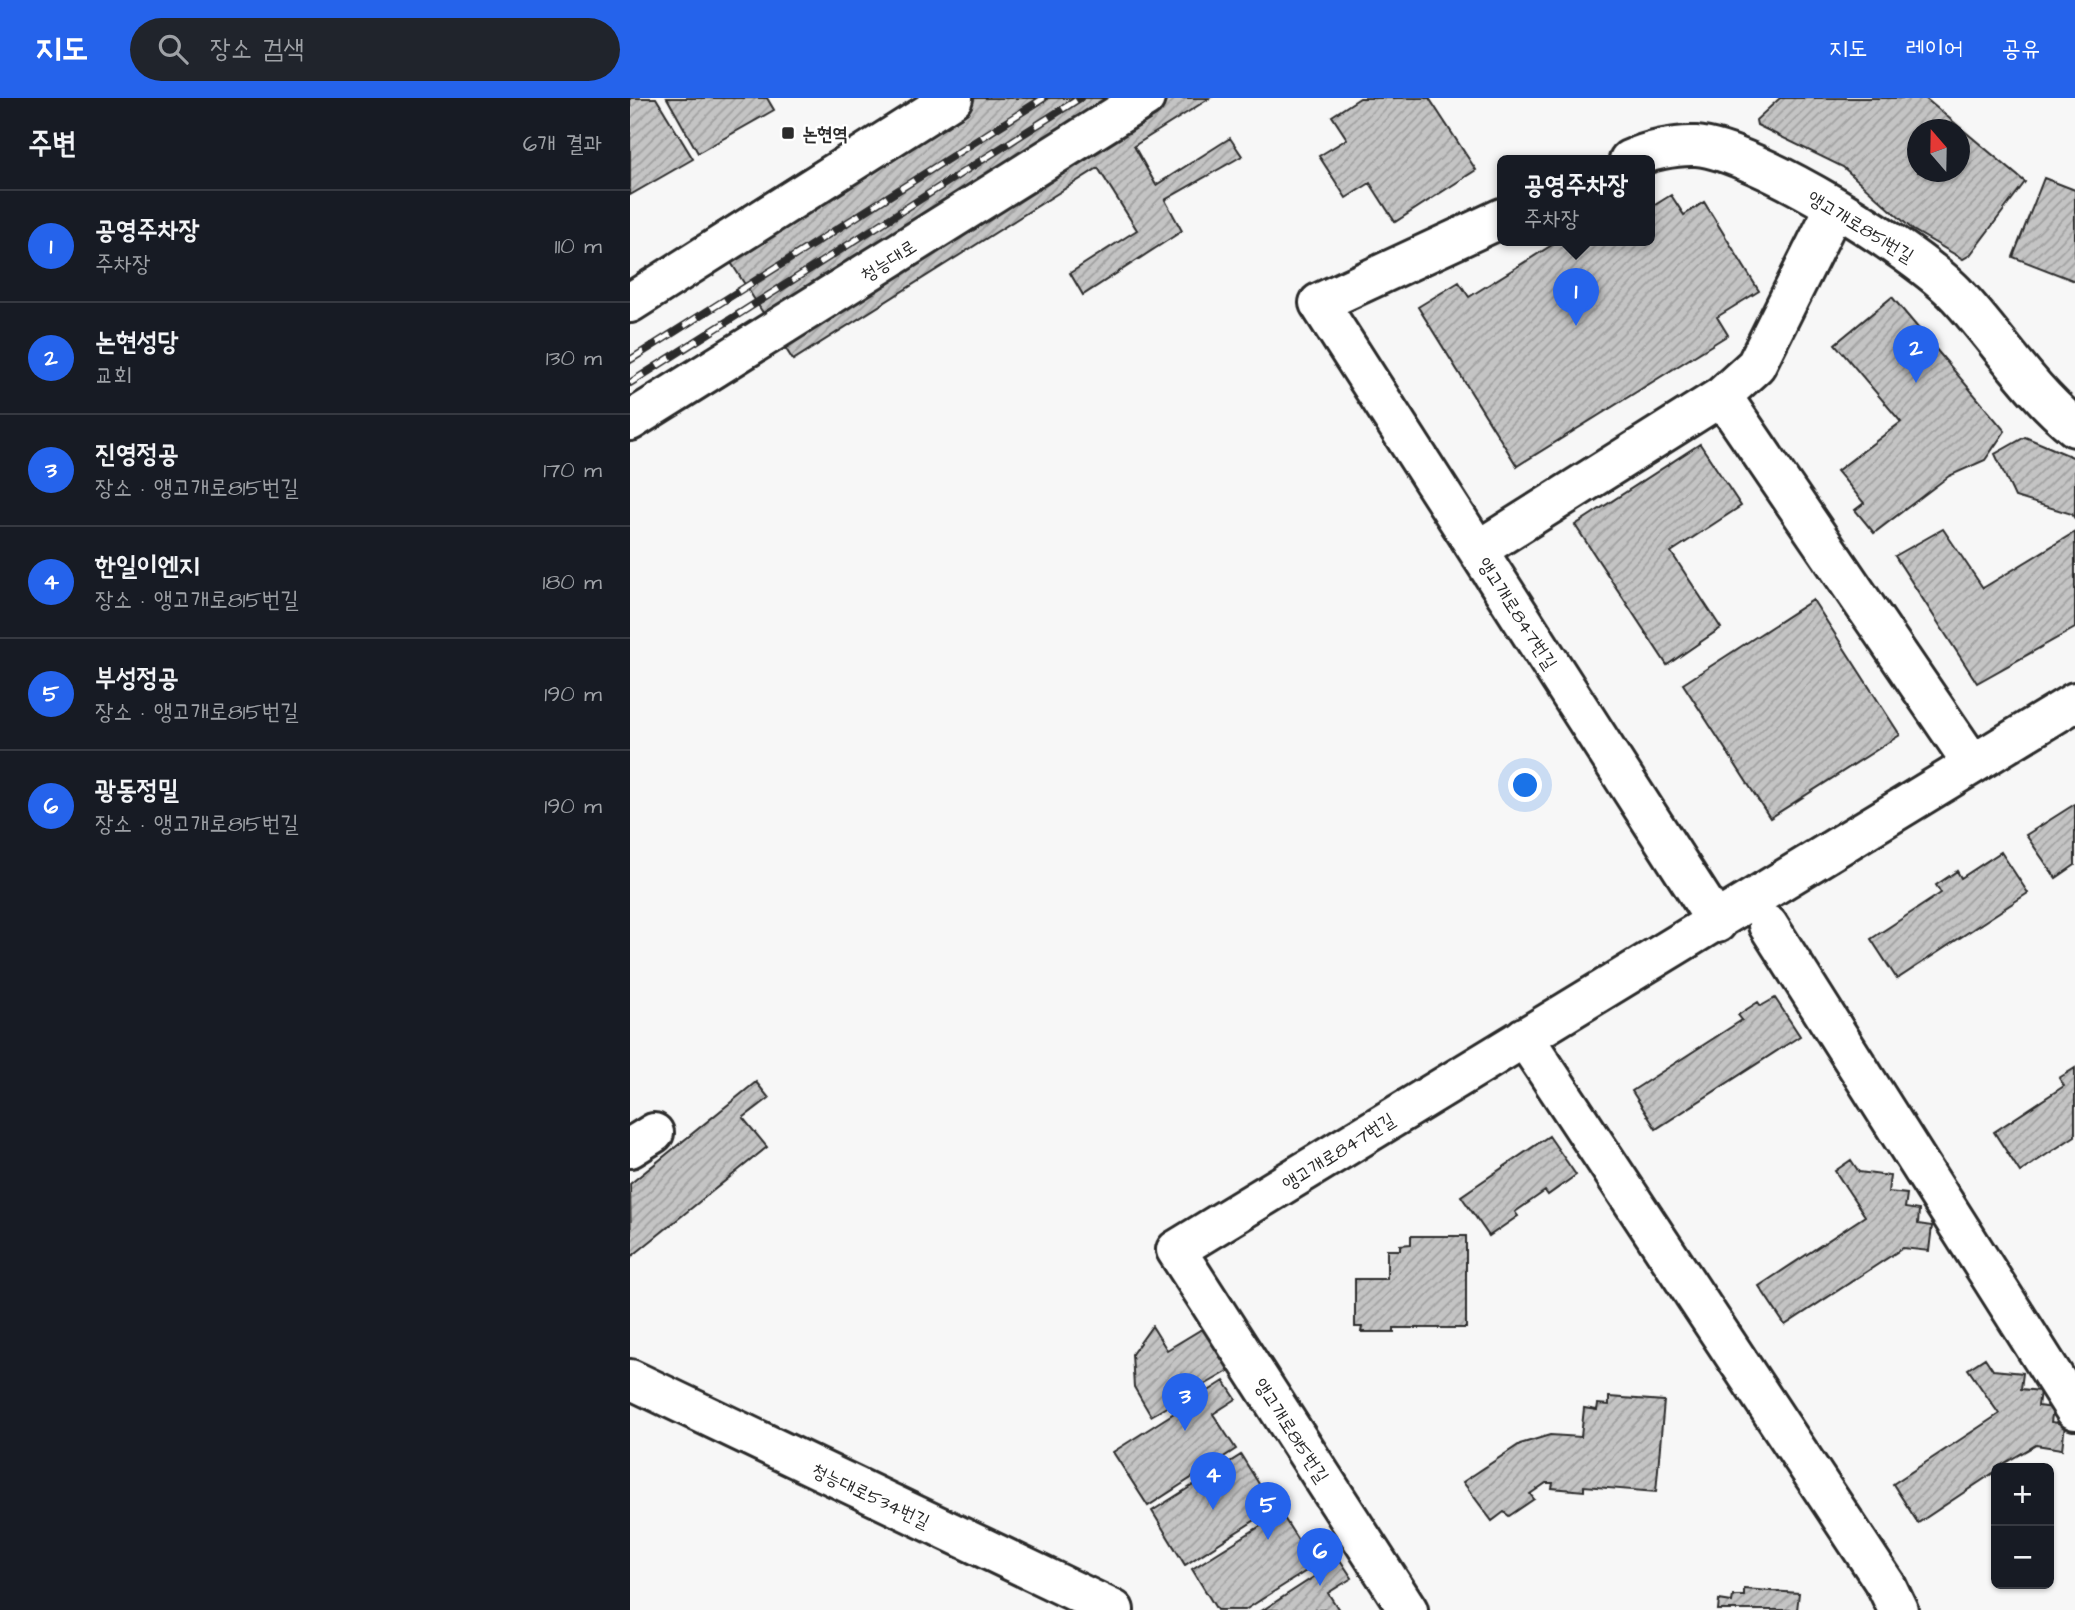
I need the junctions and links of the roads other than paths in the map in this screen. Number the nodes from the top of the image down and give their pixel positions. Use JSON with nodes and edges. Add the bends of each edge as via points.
{"nodes":[{"id":1,"x":953,"y":98,"type":"edge"},
{"id":2,"x":1145,"y":98,"type":"edge"},
{"id":3,"x":1639,"y":155,"type":"edge"},
{"id":4,"x":1835,"y":207,"type":"junction"},
{"id":5,"x":1497,"y":221,"type":"edge"},
{"id":6,"x":630,"y":303,"type":"edge"},
{"id":7,"x":1723,"y":396,"type":"junction"},
{"id":8,"x":630,"y":421,"type":"edge"},
{"id":9,"x":2075,"y":427,"type":"edge"},
{"id":10,"x":1478,"y":550,"type":"junction"},
{"id":11,"x":2075,"y":702,"type":"edge"},
{"id":12,"x":1972,"y":763,"type":"junction"},
{"id":13,"x":1717,"y":923,"type":"junction"},
{"id":14,"x":1768,"y":925,"type":"dead end"},
{"id":15,"x":1524,"y":1037,"type":"junction"},
{"id":16,"x":1176,"y":1250,"type":"joint"},
{"id":17,"x":630,"y":1379,"type":"edge"},
{"id":18,"x":2075,"y":1410,"type":"edge"},
{"id":19,"x":1114,"y":1610,"type":"edge"},
{"id":20,"x":1408,"y":1610,"type":"edge"},
{"id":21,"x":1898,"y":1610,"type":"edge"}],
"edges":[{"from":1,"to":6,"type":"street"},
{"from":2,"to":8,"type":"street","name":"청능대로"},
{"from":3,"to":4,"type":"street","name":"앵고개로851번길","via":[[1696,146],[1739,158]]},
{"from":4,"to":7,"type":"street","via":[[1756,365]]},
{"from":4,"to":9,"type":"street","name":"앵고개로851번길","via":[[1910,254],[1957,294],[2048,406]]},
{"from":5,"to":10,"type":"street","name":"앵고개로847번길","via":[[1319,303]]},
{"from":7,"to":10,"type":"street"},
{"from":7,"to":12,"type":"street"},
{"from":10,"to":13,"type":"street","name":"앵고개로847번길"},
{"from":11,"to":12,"type":"street","name":"앵고개로847번길"},
{"from":12,"to":13,"type":"street","name":"앵고개로847번길"},
{"from":13,"to":15,"type":"street","name":"앵고개로847번길"},
{"from":14,"to":18,"type":"street"},
{"from":15,"to":16,"type":"street","name":"앵고개로847번길"},
{"from":15,"to":21,"type":"street","via":[[1886,1585]]},
{"from":16,"to":20,"type":"street","name":"앵고개로815번길"},
{"from":17,"to":19,"type":"street","name":"청능대로534번길"}]}
